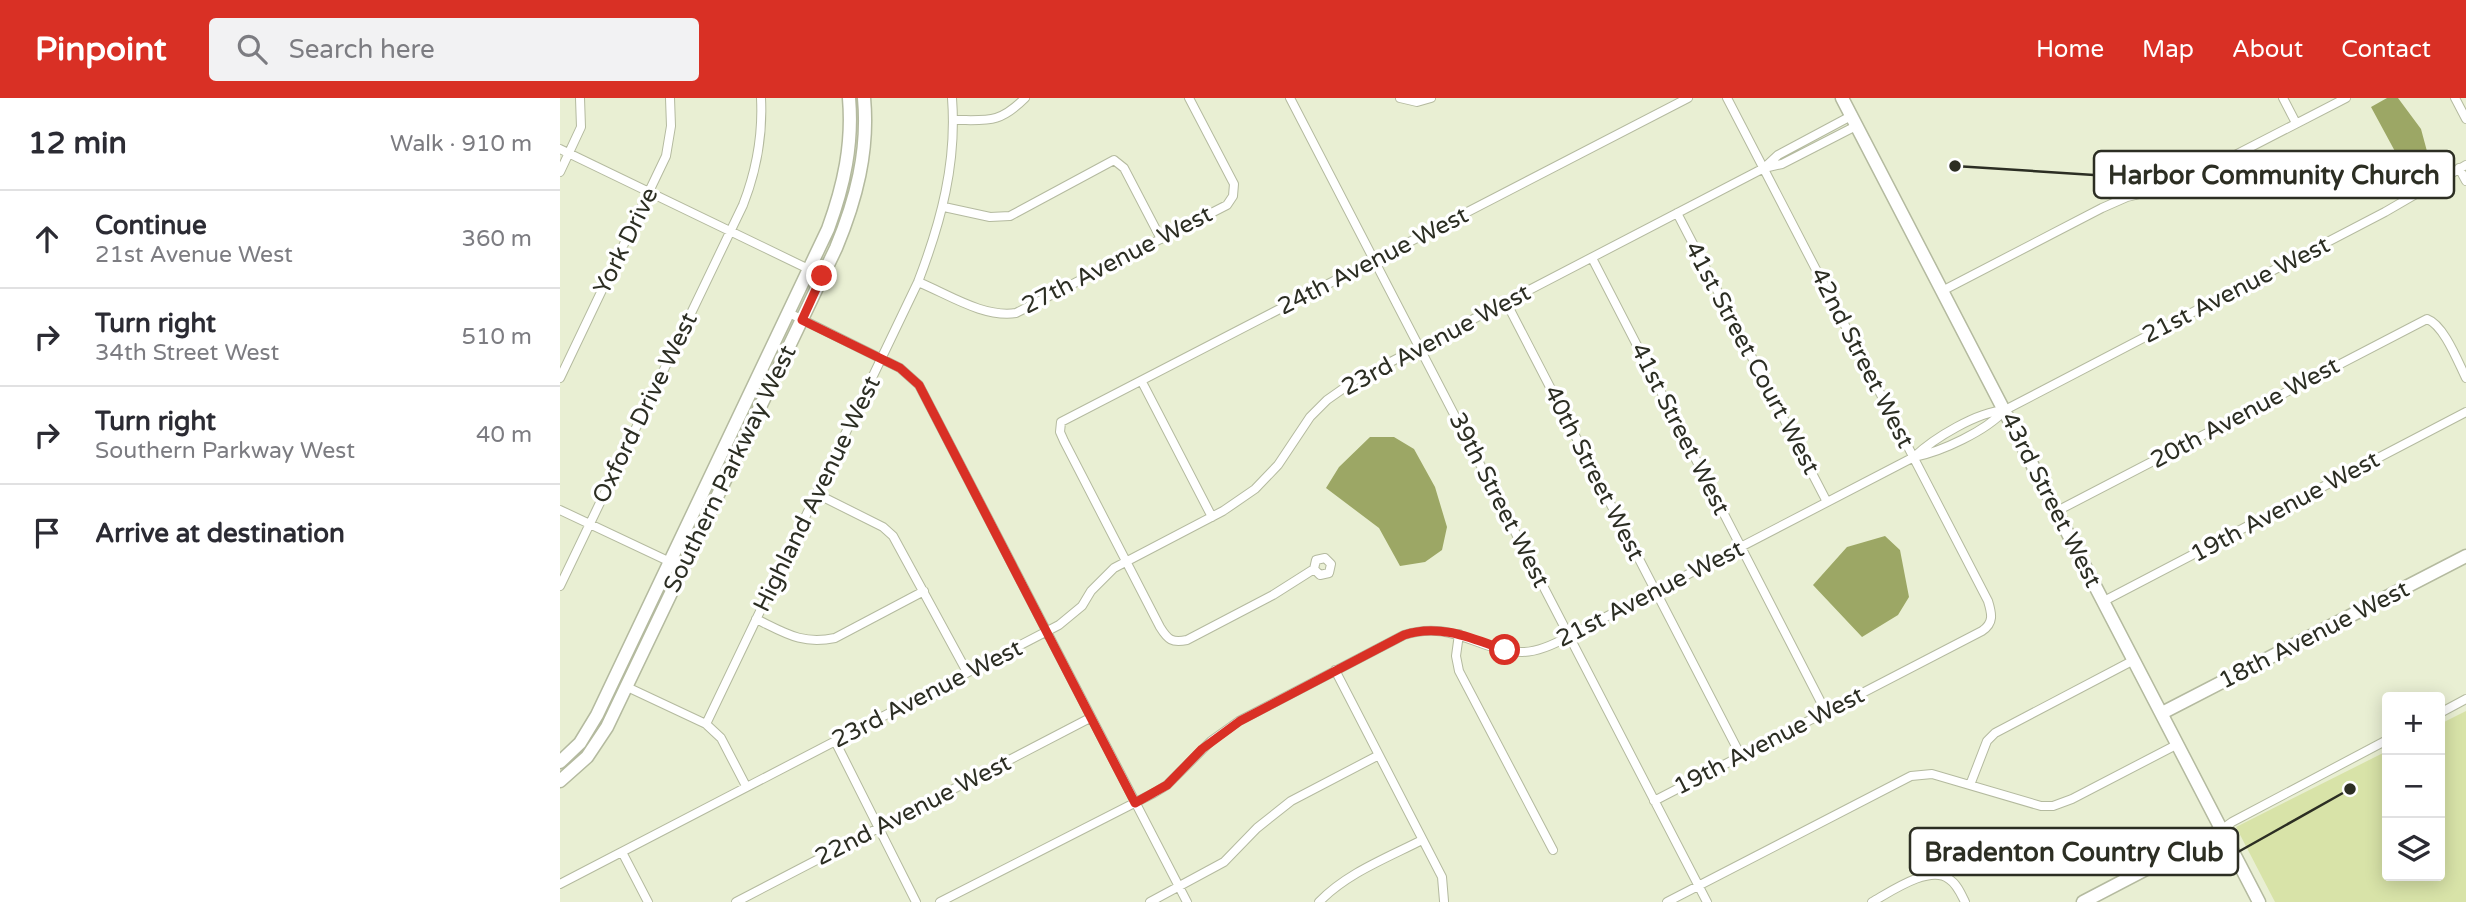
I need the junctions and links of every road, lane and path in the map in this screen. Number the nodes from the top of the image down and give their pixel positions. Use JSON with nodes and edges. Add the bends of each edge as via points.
{"nodes":[{"id":1,"x":580,"y":98,"type":"edge"},
{"id":2,"x":670,"y":98,"type":"edge"},
{"id":3,"x":761,"y":98,"type":"edge"},
{"id":4,"x":849,"y":98,"type":"edge"},
{"id":5,"x":864,"y":98,"type":"edge"},
{"id":6,"x":952,"y":98,"type":"edge"},
{"id":7,"x":1025,"y":98,"type":"edge"},
{"id":8,"x":1189,"y":98,"type":"edge"},
{"id":9,"x":1290,"y":98,"type":"edge"},
{"id":10,"x":1431,"y":98,"type":"edge"},
{"id":11,"x":1688,"y":98,"type":"edge"},
{"id":12,"x":1727,"y":98,"type":"edge"},
{"id":13,"x":1842,"y":98,"type":"edge"},
{"id":14,"x":2283,"y":98,"type":"edge"},
{"id":15,"x":2346,"y":98,"type":"edge"},
{"id":16,"x":2455,"y":98,"type":"edge"},
{"id":17,"x":1403,"y":99,"type":"edge"},
{"id":18,"x":2466,"y":119,"type":"edge"},
{"id":19,"x":954,"y":120,"type":"junction"},
{"id":20,"x":1853,"y":121,"type":"junction"},
{"id":21,"x":2296,"y":124,"type":"junction"},
{"id":22,"x":560,"y":149,"type":"edge"},
{"id":23,"x":569,"y":153,"type":"junction"},
{"id":24,"x":2463,"y":167,"type":"edge"},
{"id":25,"x":1764,"y":168,"type":"junction"},
{"id":26,"x":560,"y":172,"type":"edge"},
{"id":27,"x":2466,"y":181,"type":"edge"},
{"id":28,"x":649,"y":192,"type":"junction"},
{"id":29,"x":944,"y":207,"type":"junction"},
{"id":30,"x":1677,"y":213,"type":"junction"},
{"id":31,"x":730,"y":231,"type":"junction"},
{"id":32,"x":1161,"y":239,"type":"junction"},
{"id":33,"x":1592,"y":258,"type":"junction"},
{"id":34,"x":1375,"y":260,"type":"junction"},
{"id":35,"x":810,"y":270,"type":"junction"},
{"id":36,"x":822,"y":276,"type":"junction"},
{"id":37,"x":918,"y":282,"type":"junction"},
{"id":38,"x":1942,"y":291,"type":"junction"},
{"id":39,"x":1506,"y":302,"type":"junction"},
{"id":40,"x":789,"y":313,"type":"junction"},
{"id":41,"x":802,"y":320,"type":"junction"},
{"id":42,"x":1419,"y":347,"type":"junction"},
{"id":43,"x":881,"y":359,"type":"junction"},
{"id":44,"x":560,"y":378,"type":"edge"},
{"id":45,"x":2466,"y":378,"type":"edge"},
{"id":46,"x":1142,"y":382,"type":"junction"},
{"id":47,"x":2005,"y":410,"type":"junction"},
{"id":48,"x":2466,"y":412,"type":"edge"},
{"id":49,"x":1914,"y":457,"type":"junction"},
{"id":50,"x":817,"y":494,"type":"junction"},
{"id":51,"x":1828,"y":502,"type":"junction"},
{"id":52,"x":560,"y":510,"type":"edge"},
{"id":53,"x":2057,"y":511,"type":"junction"},
{"id":54,"x":1212,"y":517,"type":"junction"},
{"id":55,"x":590,"y":524,"type":"junction"},
{"id":56,"x":1741,"y":546,"type":"junction"},
{"id":57,"x":2466,"y":556,"type":"edge"},
{"id":58,"x":1126,"y":561,"type":"junction"},
{"id":59,"x":669,"y":562,"type":"junction"},
{"id":60,"x":683,"y":568,"type":"junction"},
{"id":61,"x":1314,"y":569,"type":"dead end"},
{"id":62,"x":560,"y":586,"type":"edge"},
{"id":63,"x":1655,"y":591,"type":"junction"},
{"id":64,"x":925,"y":592,"type":"junction"},
{"id":65,"x":2104,"y":601,"type":"junction"},
{"id":66,"x":756,"y":619,"type":"junction"},
{"id":67,"x":1992,"y":619,"type":"joint"},
{"id":68,"x":1046,"y":632,"type":"junction"},
{"id":69,"x":1459,"y":634,"type":"junction"},
{"id":70,"x":1569,"y":636,"type":"junction"},
{"id":71,"x":2134,"y":660,"type":"junction"},
{"id":72,"x":1335,"y":670,"type":"junction"},
{"id":73,"x":967,"y":672,"type":"junction"},
{"id":74,"x":613,"y":680,"type":"junction"},
{"id":75,"x":626,"y":687,"type":"junction"},
{"id":76,"x":2466,"y":699,"type":"edge"},
{"id":77,"x":2445,"y":710,"type":"edge"},
{"id":78,"x":1826,"y":712,"type":"junction"},
{"id":79,"x":2162,"y":713,"type":"junction"},
{"id":80,"x":1090,"y":718,"type":"junction"},
{"id":81,"x":706,"y":724,"type":"junction"},
{"id":82,"x":835,"y":741,"type":"junction"},
{"id":83,"x":2382,"y":743,"type":"edge"},
{"id":84,"x":2178,"y":744,"type":"junction"},
{"id":85,"x":1379,"y":755,"type":"junction"},
{"id":86,"x":1741,"y":756,"type":"junction"},
{"id":87,"x":560,"y":762,"type":"edge"},
{"id":88,"x":560,"y":780,"type":"edge"},
{"id":89,"x":1970,"y":785,"type":"junction"},
{"id":90,"x":746,"y":786,"type":"junction"},
{"id":91,"x":1654,"y":801,"type":"junction"},
{"id":92,"x":1135,"y":803,"type":"junction"},
{"id":93,"x":879,"y":827,"type":"junction"},
{"id":94,"x":2221,"y":830,"type":"junction"},
{"id":95,"x":1422,"y":840,"type":"junction"},
{"id":96,"x":1553,"y":850,"type":"dead end"},
{"id":97,"x":622,"y":852,"type":"junction"},
{"id":98,"x":560,"y":884,"type":"edge"},
{"id":99,"x":1698,"y":886,"type":"junction"},
{"id":100,"x":1179,"y":887,"type":"junction"},
{"id":101,"x":1444,"y":901,"type":"edge"},
{"id":102,"x":648,"y":902,"type":"edge"},
{"id":103,"x":736,"y":902,"type":"edge"},
{"id":104,"x":916,"y":902,"type":"edge"},
{"id":105,"x":940,"y":902,"type":"edge"},
{"id":106,"x":1150,"y":902,"type":"edge"},
{"id":107,"x":1186,"y":902,"type":"edge"},
{"id":108,"x":1319,"y":902,"type":"edge"},
{"id":109,"x":1667,"y":902,"type":"edge"},
{"id":110,"x":1707,"y":902,"type":"edge"},
{"id":111,"x":1872,"y":902,"type":"edge"},
{"id":112,"x":1965,"y":902,"type":"edge"},
{"id":113,"x":2083,"y":902,"type":"edge"},
{"id":114,"x":2259,"y":902,"type":"edge"}],
"edges":[{"from":1,"to":23,"type":"street","via":[[581,127]]},
{"from":2,"to":28,"type":"street","name":"York Drive","via":[[669,143]]},
{"from":3,"to":31,"type":"street","name":"Oxford Drive West","via":[[758,160]]},
{"from":4,"to":35,"type":"street","name":"Southern Parkway West","via":[[851,128],[842,186]]},
{"from":5,"to":36,"type":"street","name":"Southern Parkway West","via":[[863,162],[849,217]]},
{"from":6,"to":19,"type":"street","name":"Highland Avenue West"},
{"from":7,"to":19,"type":"street","via":[[994,119]]},
{"from":8,"to":32,"type":"street","name":"27th Avenue West","via":[[1234,184],[1233,196],[1227,205]]},
{"from":9,"to":34,"type":"street","name":"39th Street West"},
{"from":10,"to":17,"type":"street"},
{"from":11,"to":34,"type":"street","name":"24th Avenue West"},
{"from":12,"to":25,"type":"street","name":"42nd Street West"},
{"from":13,"to":20,"type":"street","name":"43rd Street West"},
{"from":14,"to":21,"type":"street"},
{"from":15,"to":21,"type":"street"},
{"from":16,"to":18,"type":"street"},
{"from":19,"to":29,"type":"street","name":"Highland Avenue West"},
{"from":20,"to":25,"type":"street","name":"23rd Avenue West","via":[[1782,164]]},
{"from":20,"to":38,"type":"street","name":"43rd Street West"},
{"from":21,"to":38,"type":"street","via":[[2177,185],[2102,208]]},
{"from":22,"to":23,"type":"street"},
{"from":23,"to":26,"type":"street"},
{"from":23,"to":28,"type":"street"},
{"from":24,"to":27,"type":"street"},
{"from":24,"to":47,"type":"street","name":"21st Avenue West"},
{"from":25,"to":30,"type":"street","name":"23rd Avenue West"},
{"from":25,"to":49,"type":"street","name":"42nd Street West"},
{"from":28,"to":31,"type":"street"},
{"from":28,"to":44,"type":"street","name":"York Drive"},
{"from":29,"to":32,"type":"street","via":[[990,217],[1010,216],[1114,160],[1124,168]]},
{"from":29,"to":37,"type":"street","name":"Highland Avenue West"},
{"from":30,"to":33,"type":"street","name":"23rd Avenue West"},
{"from":30,"to":51,"type":"street","name":"41st Street Court West"},
{"from":31,"to":35,"type":"street"},
{"from":31,"to":55,"type":"street","name":"Oxford Drive West"},
{"from":32,"to":37,"type":"street","name":"27th Avenue West","via":[[1016,313],[987,312]]},
{"from":33,"to":39,"type":"street","name":"23rd Avenue West"},
{"from":33,"to":56,"type":"street","name":"41st Street West"},
{"from":34,"to":42,"type":"street","name":"39th Street West"},
{"from":34,"to":46,"type":"street","name":"24th Avenue West"},
{"from":35,"to":36,"type":"street"},
{"from":35,"to":40,"type":"street","name":"Southern Parkway West"},
{"from":36,"to":41,"type":"street","name":"Southern Parkway West"},
{"from":37,"to":43,"type":"street","name":"Highland Avenue West"},
{"from":38,"to":47,"type":"street","name":"43rd Street West"},
{"from":39,"to":42,"type":"street","name":"23rd Avenue West"},
{"from":39,"to":63,"type":"street","name":"40th Street West"},
{"from":40,"to":41,"type":"street"},
{"from":40,"to":59,"type":"street","name":"Southern Parkway West"},
{"from":41,"to":43,"type":"street"},
{"from":41,"to":60,"type":"street","name":"Southern Parkway West"},
{"from":42,"to":54,"type":"street","name":"23rd Avenue West","via":[[1327,400],[1266,479]]},
{"from":42,"to":70,"type":"street","name":"39th Street West"},
{"from":43,"to":50,"type":"street","name":"Highland Avenue West"},
{"from":43,"to":68,"type":"street","via":[[919,385]]},
{"from":45,"to":53,"type":"street","name":"20th Avenue West","via":[[2442,332],[2427,319]]},
{"from":46,"to":54,"type":"street"},
{"from":46,"to":58,"type":"street","name":"24th Avenue West","via":[[1059,425]]},
{"from":47,"to":49,"type":"street","name":"21st Avenue West","via":[[1995,421],[1933,453]]},
{"from":47,"to":53,"type":"street","name":"43rd Street West"},
{"from":48,"to":65,"type":"street","name":"19th Avenue West"},
{"from":49,"to":51,"type":"street","name":"21st Avenue West"},
{"from":49,"to":67,"type":"street","name":"42nd Street West","via":[[1988,601]]},
{"from":50,"to":64,"type":"street","via":[[893,536]]},
{"from":50,"to":66,"type":"street","name":"Highland Avenue West"},
{"from":51,"to":56,"type":"street","name":"21st Avenue West"},
{"from":52,"to":55,"type":"street"},
{"from":53,"to":65,"type":"street","name":"43rd Street West"},
{"from":54,"to":58,"type":"street","name":"23rd Avenue West"},
{"from":55,"to":59,"type":"street"},
{"from":55,"to":62,"type":"street","name":"Oxford Drive West"},
{"from":56,"to":63,"type":"street","name":"21st Avenue West"},
{"from":56,"to":78,"type":"street","name":"41st Street West"},
{"from":57,"to":79,"type":"street","name":"18th Avenue West"},
{"from":58,"to":61,"type":"street","via":[[1160,627],[1175,643],[1273,595]]},
{"from":58,"to":68,"type":"street","name":"23rd Avenue West","via":[[1102,578],[1074,614]]},
{"from":59,"to":60,"type":"street"},
{"from":59,"to":74,"type":"street","name":"Southern Parkway West"},
{"from":60,"to":75,"type":"street","name":"Southern Parkway West"},
{"from":63,"to":70,"type":"street","name":"21st Avenue West"},
{"from":63,"to":86,"type":"street","name":"40th Street West"},
{"from":64,"to":66,"type":"street","via":[[826,640],[794,638]]},
{"from":64,"to":73,"type":"street"},
{"from":65,"to":71,"type":"street","name":"43rd Street West"},
{"from":66,"to":81,"type":"street","name":"Highland Avenue West"},
{"from":67,"to":78,"type":"street","name":"19th Avenue West","via":[[1982,631]]},
{"from":68,"to":73,"type":"street","name":"23rd Avenue West"},
{"from":68,"to":80,"type":"street"},
{"from":69,"to":70,"type":"street","name":"21st Avenue West","via":[[1520,652],[1539,650]]},
{"from":69,"to":72,"type":"street","name":"21st Avenue West","via":[[1443,630],[1410,633]]},
{"from":69,"to":96,"type":"street","via":[[1459,671]]},
{"from":70,"to":91,"type":"street","name":"39th Street West"},
{"from":71,"to":79,"type":"street","name":"43rd Street West"},
{"from":71,"to":89,"type":"street","via":[[1995,733],[1987,741]]},
{"from":72,"to":85,"type":"street"},
{"from":72,"to":92,"type":"street","name":"21st Avenue West","via":[[1240,721],[1202,749],[1167,785]]},
{"from":73,"to":82,"type":"street","name":"23rd Avenue West"},
{"from":74,"to":75,"type":"street"},
{"from":74,"to":87,"type":"street","name":"Southern Parkway West","via":[[586,734]]},
{"from":75,"to":81,"type":"street"},
{"from":75,"to":88,"type":"street","name":"Southern Parkway West","via":[[594,748]]},
{"from":76,"to":77,"type":"street"},
{"from":78,"to":86,"type":"street","name":"19th Avenue West"},
{"from":79,"to":84,"type":"street","name":"43rd Street West"},
{"from":80,"to":92,"type":"street"},
{"from":80,"to":93,"type":"street","name":"22nd Avenue West"},
{"from":81,"to":90,"type":"street","via":[[721,738]]},
{"from":82,"to":90,"type":"street","name":"23rd Avenue West"},
{"from":82,"to":93,"type":"street"},
{"from":83,"to":94,"type":"street"},
{"from":84,"to":89,"type":"street","via":[[2053,806],[2030,804]]},
{"from":84,"to":94,"type":"street","name":"43rd Street West"},
{"from":85,"to":95,"type":"street"},
{"from":85,"to":100,"type":"street","via":[[1291,801],[1224,862]]},
{"from":86,"to":91,"type":"street","name":"19th Avenue West"},
{"from":89,"to":99,"type":"street","via":[[1932,774],[1912,776]]},
{"from":90,"to":97,"type":"street","name":"23rd Avenue West"},
{"from":91,"to":99,"type":"street","name":"39th Street West"},
{"from":92,"to":100,"type":"street"},
{"from":92,"to":105,"type":"street","name":"21st Avenue West"},
{"from":93,"to":103,"type":"street","name":"22nd Avenue West"},
{"from":93,"to":104,"type":"street"},
{"from":94,"to":113,"type":"street"},
{"from":94,"to":114,"type":"street","name":"43rd Street West"},
{"from":95,"to":101,"type":"street","via":[[1442,877]]},
{"from":95,"to":108,"type":"street","via":[[1348,878]]},
{"from":97,"to":98,"type":"street","name":"23rd Avenue West"},
{"from":97,"to":102,"type":"street"},
{"from":99,"to":109,"type":"street"},
{"from":99,"to":110,"type":"street","name":"39th Street West"},
{"from":100,"to":106,"type":"street"},
{"from":100,"to":107,"type":"street"},
{"from":111,"to":112,"type":"street","via":[[1933,873],[1953,881]]}]}
